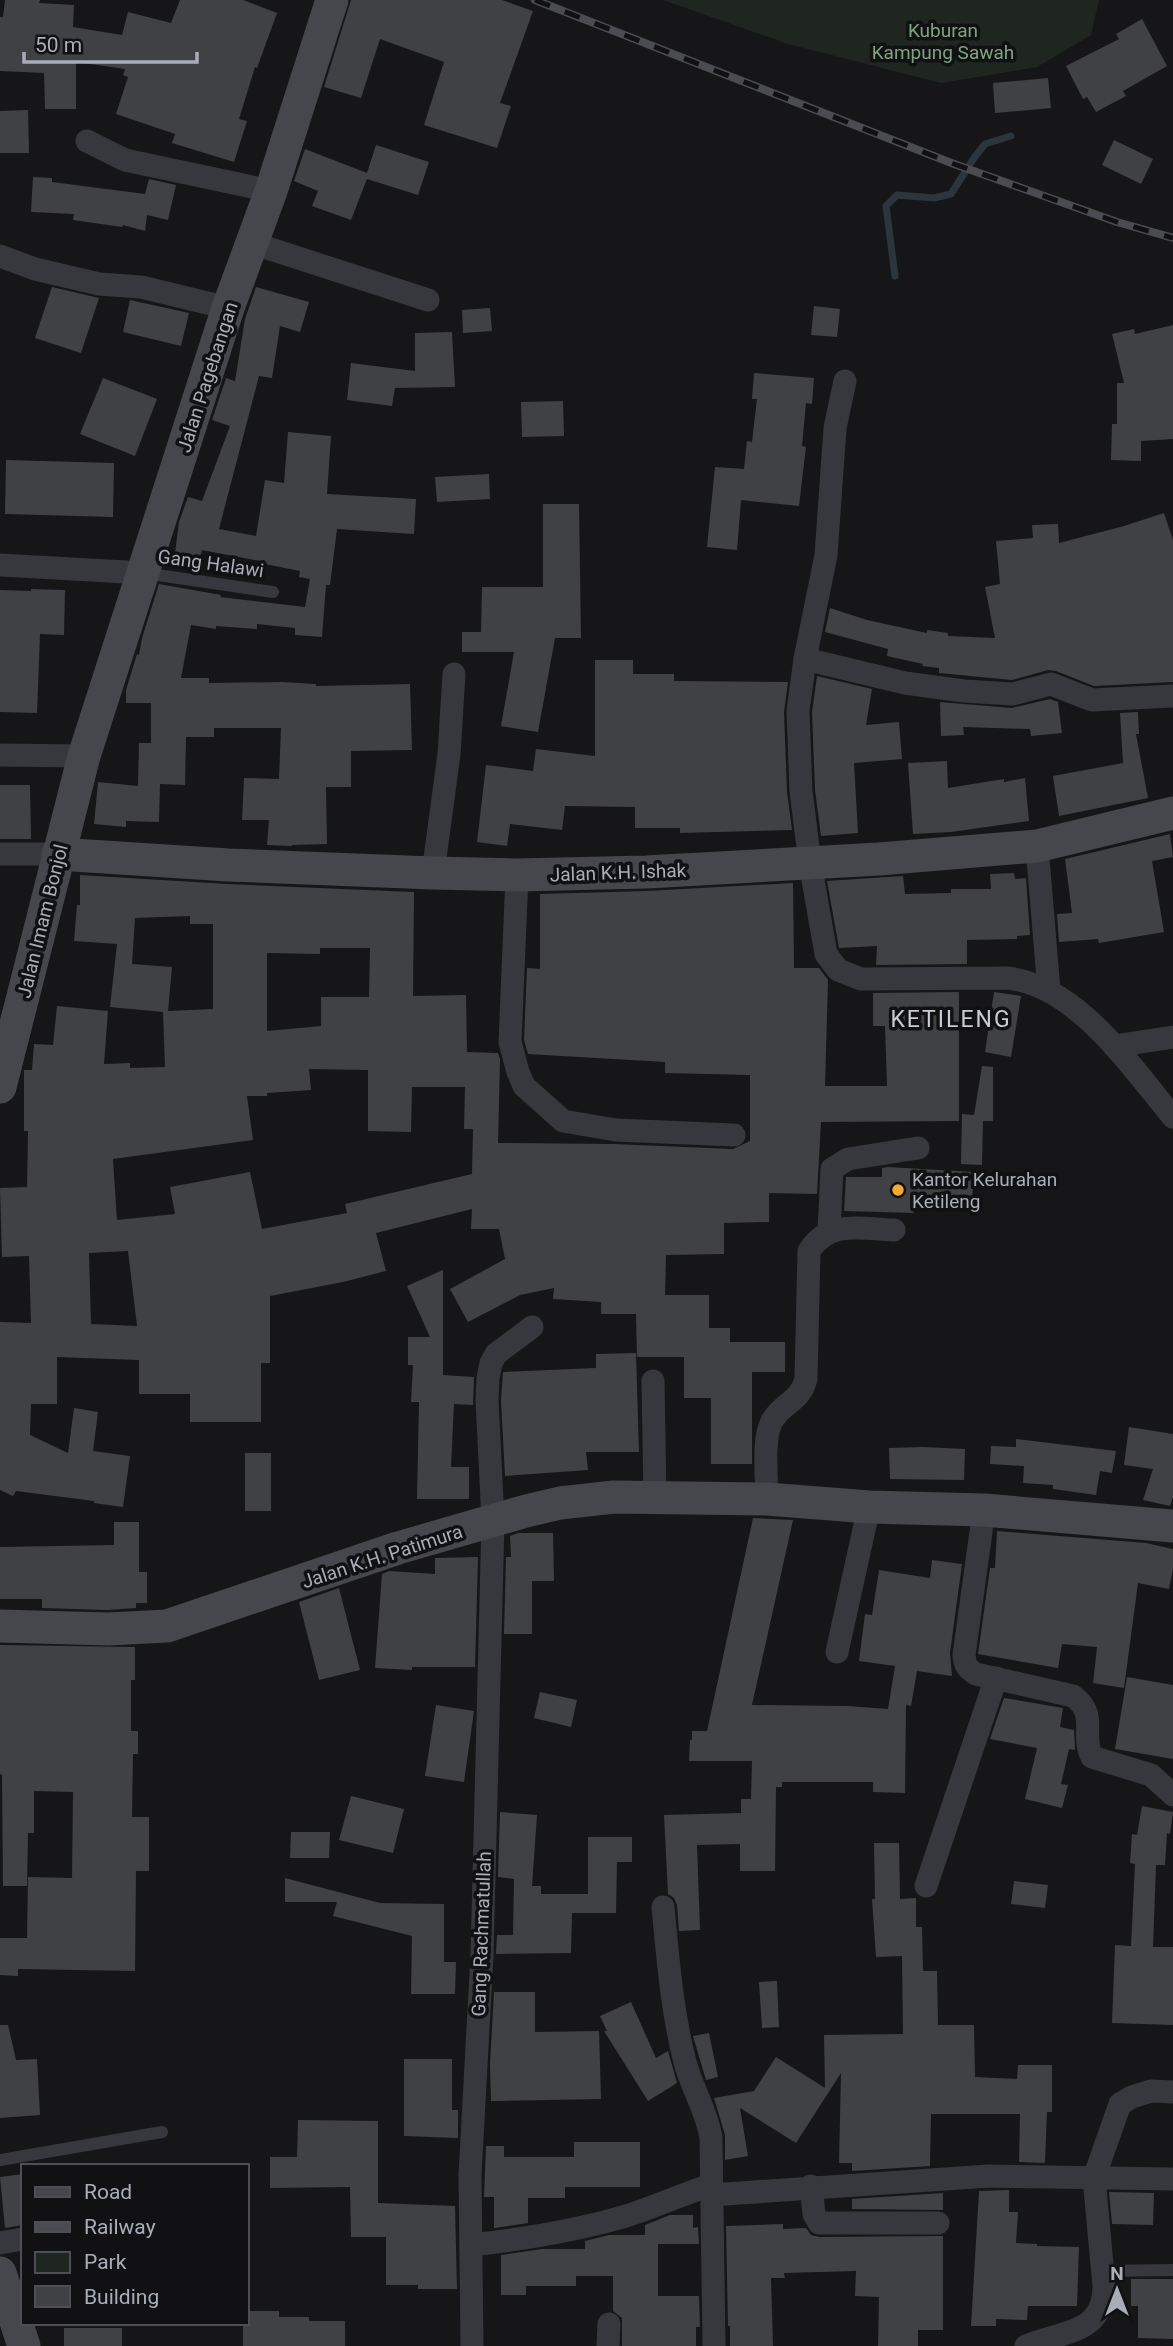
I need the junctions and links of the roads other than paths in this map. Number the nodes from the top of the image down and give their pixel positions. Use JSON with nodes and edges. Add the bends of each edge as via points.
{"nodes":[{"id":1,"x":332,"y":0,"type":"edge"},
{"id":2,"x":87,"y":141,"type":"dead end"},
{"id":3,"x":271,"y":191,"type":"junction"},
{"id":4,"x":252,"y":243,"type":"junction"},
{"id":5,"x":0,"y":256,"type":"edge"},
{"id":6,"x":428,"y":300,"type":"dead end"},
{"id":7,"x":228,"y":308,"type":"junction"},
{"id":8,"x":845,"y":381,"type":"dead end"},
{"id":9,"x":0,"y":565,"type":"edge"},
{"id":10,"x":144,"y":573,"type":"junction"},
{"id":11,"x":273,"y":592,"type":"dead end"},
{"id":12,"x":805,"y":659,"type":"junction"},
{"id":13,"x":454,"y":674,"type":"dead end"},
{"id":14,"x":1173,"y":696,"type":"edge"},
{"id":15,"x":0,"y":755,"type":"edge"},
{"id":16,"x":85,"y":756,"type":"junction"},
{"id":17,"x":1173,"y":813,"type":"edge"},
{"id":18,"x":1037,"y":846,"type":"junction"},
{"id":19,"x":0,"y":855,"type":"edge"},
{"id":20,"x":58,"y":855,"type":"junction"},
{"id":21,"x":810,"y":863,"type":"junction"},
{"id":22,"x":433,"y":873,"type":"junction"},
{"id":23,"x":517,"y":875,"type":"junction"},
{"id":24,"x":1049,"y":991,"type":"junction"},
{"id":25,"x":1173,"y":1037,"type":"edge"},
{"id":26,"x":1114,"y":1046,"type":"junction"},
{"id":27,"x":0,"y":1087,"type":"edge"},
{"id":28,"x":1173,"y":1117,"type":"edge"},
{"id":29,"x":734,"y":1135,"type":"dead end"},
{"id":30,"x":918,"y":1148,"type":"dead end"},
{"id":31,"x":894,"y":1230,"type":"dead end"},
{"id":32,"x":828,"y":1231,"type":"junction"},
{"id":33,"x":532,"y":1327,"type":"dead end"},
{"id":34,"x":653,"y":1381,"type":"dead end"},
{"id":35,"x":655,"y":1498,"type":"junction"},
{"id":36,"x":766,"y":1499,"type":"junction"},
{"id":37,"x":869,"y":1507,"type":"junction"},
{"id":38,"x":984,"y":1510,"type":"junction"},
{"id":39,"x":1172,"y":1520,"type":"edge"},
{"id":40,"x":493,"y":1521,"type":"junction"},
{"id":41,"x":0,"y":1626,"type":"edge"},
{"id":42,"x":837,"y":1652,"type":"dead end"},
{"id":43,"x":996,"y":1678,"type":"junction"},
{"id":44,"x":1173,"y":1795,"type":"edge"},
{"id":45,"x":926,"y":1886,"type":"dead end"},
{"id":46,"x":663,"y":1907,"type":"dead end"},
{"id":47,"x":1173,"y":2092,"type":"edge"},
{"id":48,"x":162,"y":2132,"type":"dead end"},
{"id":49,"x":0,"y":2160,"type":"edge"},
{"id":50,"x":1094,"y":2178,"type":"junction"},
{"id":51,"x":1173,"y":2179,"type":"edge"},
{"id":52,"x":811,"y":2186,"type":"junction"},
{"id":53,"x":712,"y":2190,"type":"junction"},
{"id":54,"x":938,"y":2223,"type":"dead end"},
{"id":55,"x":21,"y":2239,"type":"edge"},
{"id":56,"x":0,"y":2243,"type":"edge"},
{"id":57,"x":472,"y":2245,"type":"junction"},
{"id":58,"x":1173,"y":2270,"type":"edge"},
{"id":59,"x":1101,"y":2271,"type":"junction"},
{"id":60,"x":0,"y":2273,"type":"edge"},
{"id":61,"x":24,"y":2346,"type":"edge"},
{"id":62,"x":472,"y":2346,"type":"edge"},
{"id":63,"x":714,"y":2346,"type":"edge"},
{"id":64,"x":1026,"y":2346,"type":"edge"}],
"edges":[{"from":1,"to":3,"type":"street","name":"Jalan Pagebangan"},
{"from":2,"to":3,"type":"street","via":[[125,160]]},
{"from":3,"to":4,"type":"street","name":"Jalan Pagebangan"},
{"from":4,"to":6,"type":"street"},
{"from":4,"to":7,"type":"street","name":"Jalan Pagebangan"},
{"from":5,"to":7,"type":"street","via":[[89,282],[141,287]]},
{"from":7,"to":10,"type":"street","name":"Jalan Pagebangan"},
{"from":8,"to":12,"type":"street","via":[[835,428],[826,555]]},
{"from":9,"to":10,"type":"street"},
{"from":10,"to":11,"type":"lane","name":"Gang Halawi"},
{"from":10,"to":16,"type":"street","name":"Jalan Pagebangan"},
{"from":12,"to":14,"type":"street","via":[[905,683],[964,691],[1013,694],[1051,684],[1092,701]]},
{"from":12,"to":21,"type":"street","via":[[797,747]]},
{"from":13,"to":22,"type":"street"},
{"from":15,"to":16,"type":"street"},
{"from":16,"to":20,"type":"street","name":"Jalan Imam Bonjol"},
{"from":17,"to":18,"type":"street","name":"Jalan K.H. Ishak"},
{"from":18,"to":21,"type":"street","name":"Jalan K.H. Ishak"},
{"from":18,"to":24,"type":"street"},
{"from":19,"to":20,"type":"street"},
{"from":20,"to":22,"type":"street","name":"Jalan K.H. Ishak"},
{"from":20,"to":27,"type":"street","name":"Jalan Imam Bonjol"},
{"from":21,"to":23,"type":"street","name":"Jalan K.H. Ishak"},
{"from":21,"to":24,"type":"street","via":[[826,954],[847,976],[1024,979]]},
{"from":22,"to":23,"type":"street","name":"Jalan K.H. Ishak"},
{"from":23,"to":29,"type":"street","via":[[510,1042],[524,1086],[563,1121],[616,1130]]},
{"from":24,"to":26,"type":"street"},
{"from":25,"to":26,"type":"street"},
{"from":26,"to":28,"type":"street"},
{"from":30,"to":32,"type":"street","via":[[848,1159],[832,1169]]},
{"from":31,"to":32,"type":"street"},
{"from":32,"to":36,"type":"street","via":[[809,1251],[806,1379],[797,1398],[771,1422]]},
{"from":33,"to":40,"type":"street","name":"Gang Rachmatullah","via":[[496,1354],[489,1371],[486,1400]]},
{"from":34,"to":35,"type":"street"},
{"from":35,"to":36,"type":"street","name":"Jalan K.H. Patimura"},
{"from":35,"to":40,"type":"street","name":"Jalan K.H. Patimura","via":[[592,1499]]},
{"from":36,"to":37,"type":"street","name":"Jalan K.H. Patimura"},
{"from":37,"to":38,"type":"street","name":"Jalan K.H. Patimura"},
{"from":37,"to":42,"type":"street"},
{"from":38,"to":39,"type":"street","name":"Jalan K.H. Patimura"},
{"from":38,"to":43,"type":"street","via":[[964,1655],[969,1670]]},
{"from":40,"to":41,"type":"street","name":"Jalan K.H. Patimura","via":[[167,1626]]},
{"from":40,"to":57,"type":"street","name":"Gang Rachmatullah","via":[[482,1956],[470,2175]]},
{"from":43,"to":44,"type":"street","via":[[1073,1696],[1088,1713],[1092,1757],[1151,1775]]},
{"from":43,"to":45,"type":"street"},
{"from":46,"to":53,"type":"street","via":[[677,2026],[685,2064],[709,2126]]},
{"from":47,"to":50,"type":"street","via":[[1152,2091],[1120,2104]]},
{"from":48,"to":49,"type":"lane"},
{"from":50,"to":51,"type":"street"},
{"from":50,"to":52,"type":"street","via":[[989,2176]]},
{"from":50,"to":59,"type":"street"},
{"from":52,"to":53,"type":"street"},
{"from":52,"to":54,"type":"street","via":[[819,2223]]},
{"from":53,"to":57,"type":"street","via":[[682,2193],[625,2216],[561,2232]]},
{"from":53,"to":63,"type":"street"},
{"from":55,"to":56,"type":"street"},
{"from":57,"to":62,"type":"street","name":"Gang Rachmatullah"},
{"from":58,"to":59,"type":"lane"},
{"from":59,"to":64,"type":"street","via":[[1104,2298],[1091,2322]]},
{"from":60,"to":61,"type":"street"}]}
